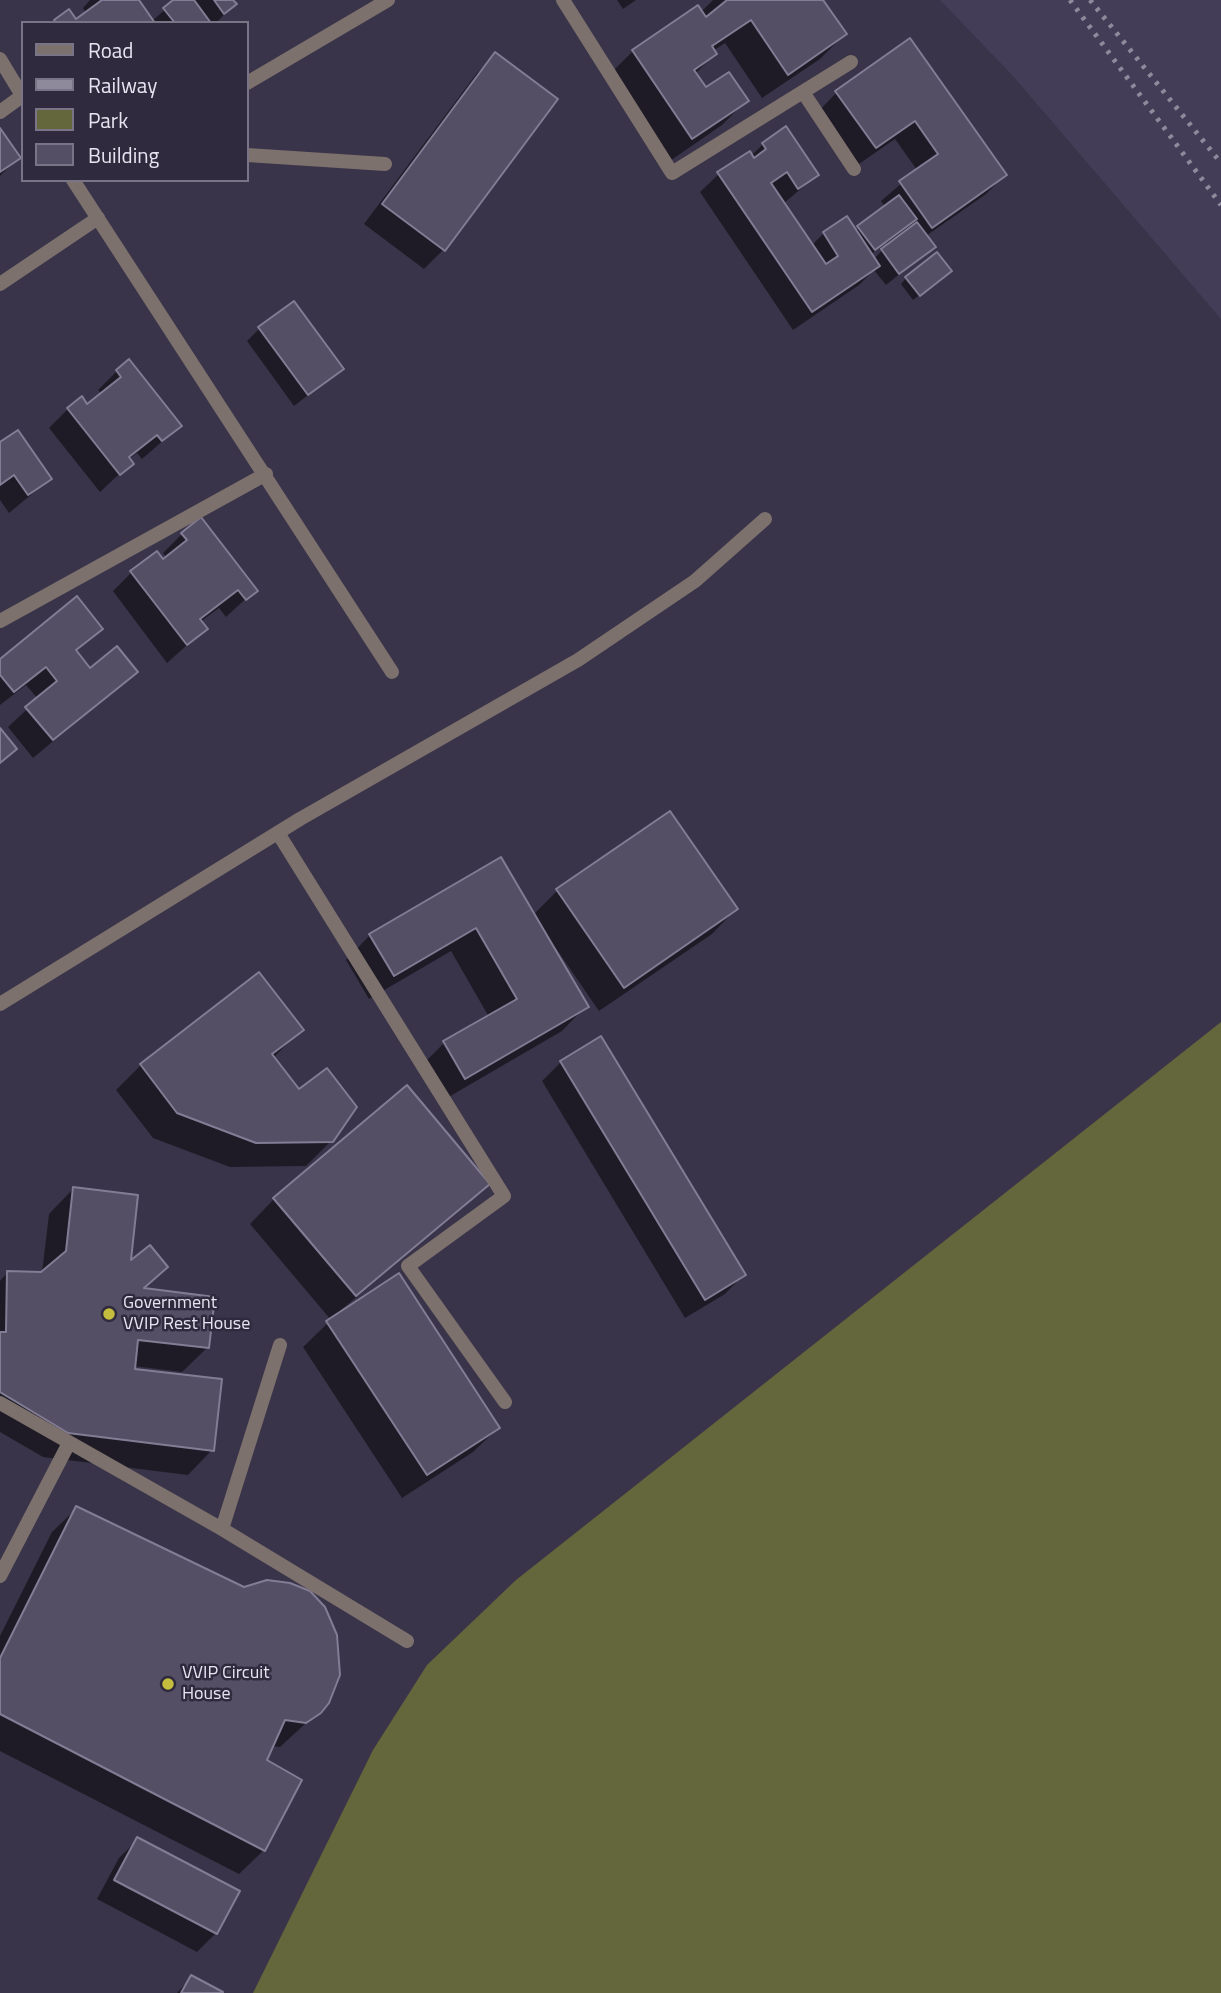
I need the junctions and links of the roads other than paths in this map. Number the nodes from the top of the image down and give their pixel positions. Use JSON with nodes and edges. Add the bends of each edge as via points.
{"nodes":[{"id":1,"x":388,"y":0,"type":"edge"},
{"id":2,"x":563,"y":0,"type":"edge"},
{"id":3,"x":0,"y":59,"type":"edge"},
{"id":4,"x":851,"y":62,"type":"dead end"},
{"id":5,"x":248,"y":82,"type":"edge"},
{"id":6,"x":803,"y":92,"type":"junction"},
{"id":7,"x":21,"y":93,"type":"edge"},
{"id":8,"x":21,"y":97,"type":"edge"},
{"id":9,"x":0,"y":112,"type":"edge"},
{"id":10,"x":248,"y":155,"type":"edge"},
{"id":11,"x":385,"y":164,"type":"dead end"},
{"id":12,"x":854,"y":169,"type":"dead end"},
{"id":13,"x":77,"y":182,"type":"edge"},
{"id":14,"x":98,"y":218,"type":"junction"},
{"id":15,"x":0,"y":284,"type":"edge"},
{"id":16,"x":266,"y":474,"type":"junction"},
{"id":17,"x":765,"y":519,"type":"dead end"},
{"id":18,"x":0,"y":621,"type":"edge"},
{"id":19,"x":392,"y":672,"type":"dead end"},
{"id":20,"x":278,"y":833,"type":"junction"},
{"id":21,"x":0,"y":1004,"type":"edge"},
{"id":22,"x":280,"y":1345,"type":"dead end"},
{"id":23,"x":505,"y":1402,"type":"dead end"},
{"id":24,"x":0,"y":1403,"type":"edge"},
{"id":25,"x":69,"y":1444,"type":"junction"},
{"id":26,"x":222,"y":1529,"type":"junction"},
{"id":27,"x":0,"y":1576,"type":"edge"},
{"id":28,"x":407,"y":1640,"type":"dead end"}],
"edges":[{"from":1,"to":5,"type":"street"},
{"from":2,"to":6,"type":"street","via":[[672,173]]},
{"from":3,"to":7,"type":"street"},
{"from":4,"to":6,"type":"street"},
{"from":6,"to":12,"type":"street"},
{"from":8,"to":9,"type":"street"},
{"from":10,"to":11,"type":"street"},
{"from":13,"to":14,"type":"street"},
{"from":14,"to":15,"type":"street"},
{"from":14,"to":16,"type":"street"},
{"from":16,"to":18,"type":"street"},
{"from":16,"to":19,"type":"street"},
{"from":17,"to":20,"type":"street","via":[[695,582],[578,660]]},
{"from":20,"to":21,"type":"street"},
{"from":20,"to":23,"type":"street","via":[[504,1196],[408,1266]]},
{"from":22,"to":26,"type":"street"},
{"from":24,"to":25,"type":"street"},
{"from":25,"to":26,"type":"street"},
{"from":25,"to":27,"type":"street"},
{"from":26,"to":28,"type":"street"}]}
